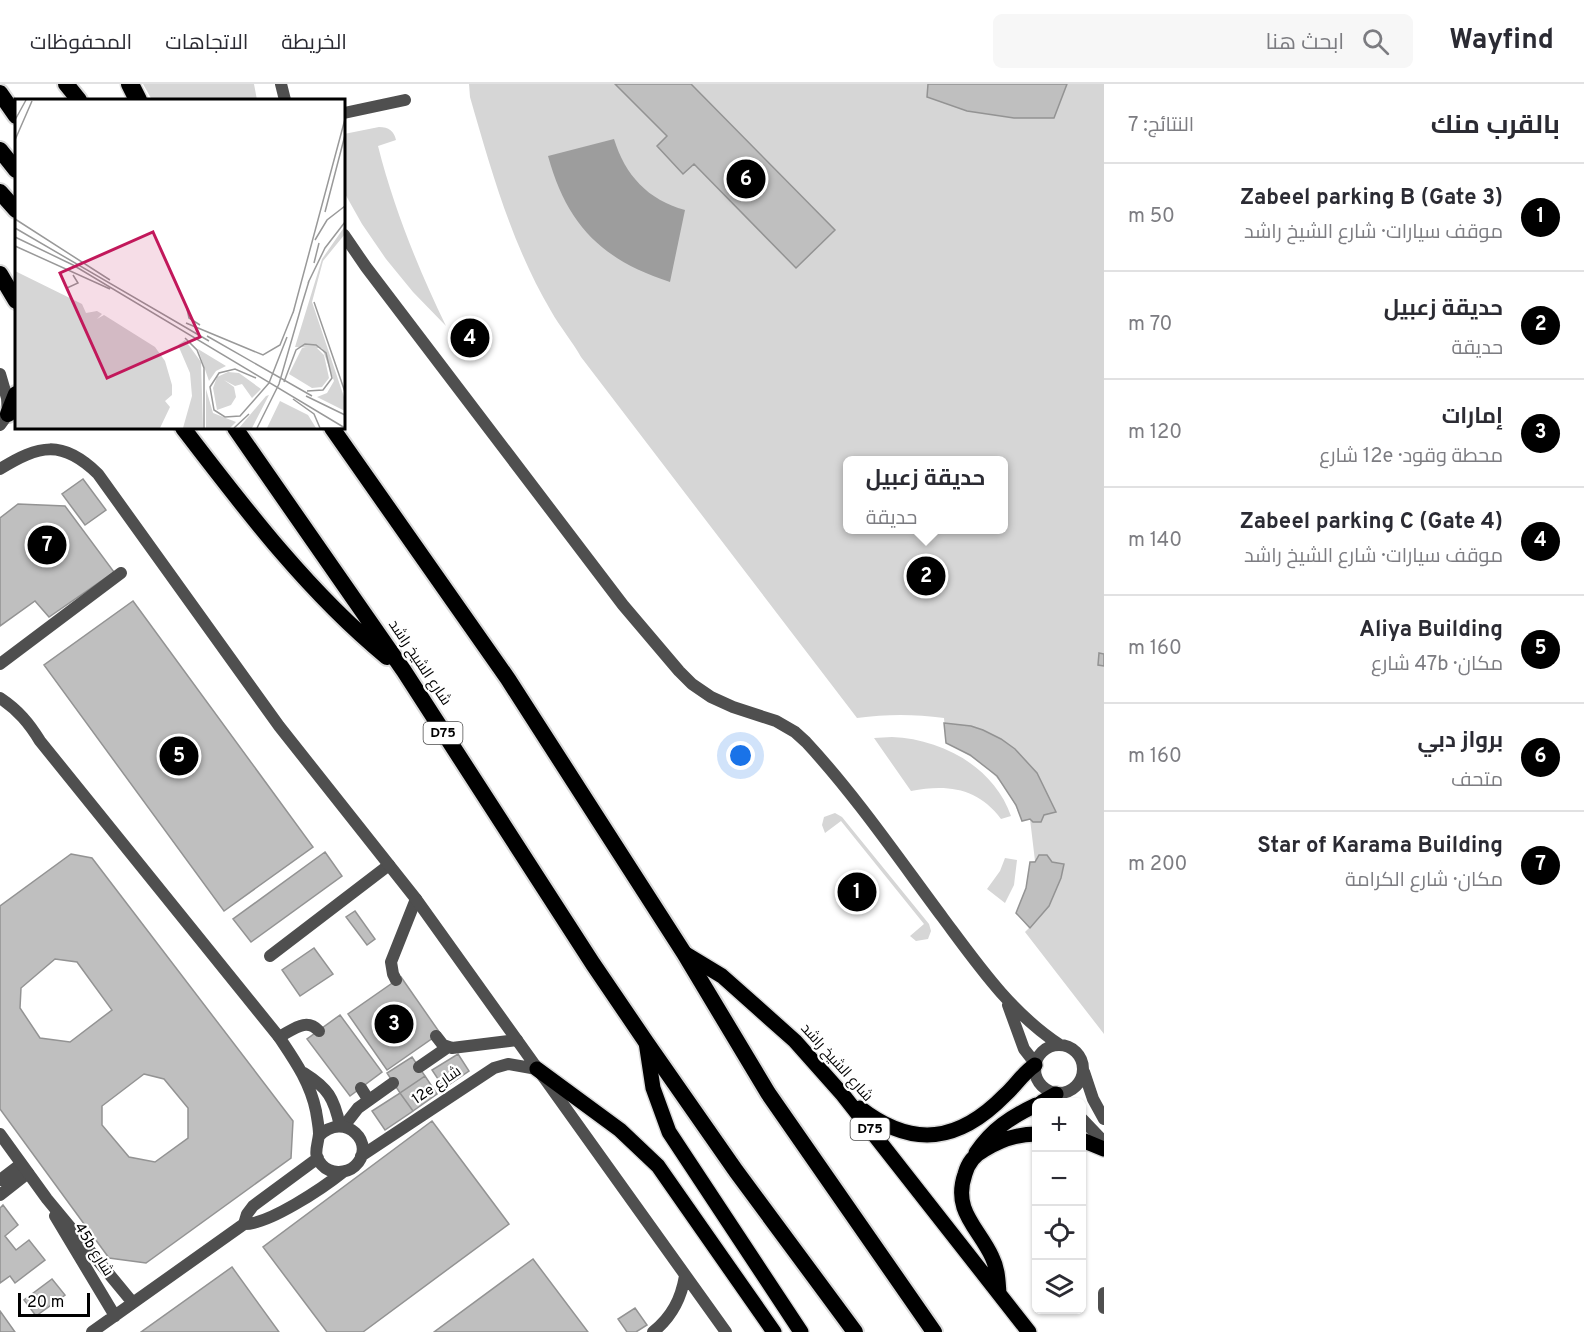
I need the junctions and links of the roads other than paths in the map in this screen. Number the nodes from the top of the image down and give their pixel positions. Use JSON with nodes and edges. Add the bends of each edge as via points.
{"nodes":[{"id":1,"x":66,"y":84,"type":"edge"},
{"id":2,"x":130,"y":84,"type":"edge"},
{"id":3,"x":281,"y":84,"type":"edge"},
{"id":4,"x":0,"y":93,"type":"edge"},
{"id":5,"x":78,"y":99,"type":"edge"},
{"id":6,"x":138,"y":99,"type":"edge"},
{"id":7,"x":285,"y":99,"type":"edge"},
{"id":8,"x":405,"y":100,"type":"dead end"},
{"id":9,"x":345,"y":113,"type":"edge"},
{"id":10,"x":15,"y":115,"type":"edge"},
{"id":11,"x":0,"y":150,"type":"edge"},
{"id":12,"x":15,"y":169,"type":"edge"},
{"id":13,"x":0,"y":192,"type":"edge"},
{"id":14,"x":15,"y":209,"type":"edge"},
{"id":15,"x":345,"y":236,"type":"edge"},
{"id":16,"x":0,"y":274,"type":"edge"},
{"id":17,"x":15,"y":299,"type":"edge"},
{"id":18,"x":0,"y":374,"type":"edge"},
{"id":19,"x":15,"y":396,"type":"edge"},
{"id":20,"x":4,"y":419,"type":"edge"},
{"id":21,"x":184,"y":429,"type":"edge"},
{"id":22,"x":236,"y":429,"type":"edge"},
{"id":23,"x":333,"y":429,"type":"edge"},
{"id":24,"x":0,"y":470,"type":"edge"},
{"id":25,"x":122,"y":573,"type":"dead end"},
{"id":26,"x":0,"y":664,"type":"edge"},
{"id":27,"x":404,"y":671,"type":"junction"},
{"id":28,"x":0,"y":698,"type":"edge"},
{"id":29,"x":389,"y":865,"type":"junction"},
{"id":30,"x":416,"y":899,"type":"junction"},
{"id":31,"x":684,"y":953,"type":"junction"},
{"id":32,"x":270,"y":956,"type":"dead end"},
{"id":33,"x":396,"y":980,"type":"dead end"},
{"id":34,"x":1005,"y":999,"type":"junction"},
{"id":35,"x":319,"y":1031,"type":"dead end"},
{"id":36,"x":435,"y":1036,"type":"dead end"},
{"id":37,"x":279,"y":1037,"type":"junction"},
{"id":38,"x":517,"y":1041,"type":"junction"},
{"id":39,"x":646,"y":1042,"type":"junction"},
{"id":40,"x":1060,"y":1045,"type":"junction"},
{"id":41,"x":448,"y":1047,"type":"junction"},
{"id":42,"x":1035,"y":1064,"type":"junction"},
{"id":43,"x":419,"y":1067,"type":"dead end"},
{"id":44,"x":537,"y":1069,"type":"junction"},
{"id":45,"x":303,"y":1072,"type":"junction"},
{"id":46,"x":1084,"y":1072,"type":"junction"},
{"id":47,"x":393,"y":1083,"type":"dead end"},
{"id":48,"x":361,"y":1088,"type":"dead end"},
{"id":49,"x":843,"y":1095,"type":"junction"},
{"id":50,"x":1061,"y":1097,"type":"edge"},
{"id":51,"x":368,"y":1099,"type":"junction"},
{"id":52,"x":1032,"y":1107,"type":"edge"},
{"id":53,"x":1104,"y":1119,"type":"edge"},
{"id":54,"x":1086,"y":1123,"type":"edge"},
{"id":55,"x":342,"y":1126,"type":"junction"},
{"id":56,"x":0,"y":1134,"type":"edge"},
{"id":57,"x":1032,"y":1135,"type":"edge"},
{"id":58,"x":319,"y":1136,"type":"junction"},
{"id":59,"x":1086,"y":1142,"type":"edge"},
{"id":60,"x":1104,"y":1142,"type":"edge"},
{"id":61,"x":1104,"y":1149,"type":"edge"},
{"id":62,"x":974,"y":1155,"type":"junction"},
{"id":63,"x":362,"y":1156,"type":"junction"},
{"id":64,"x":318,"y":1158,"type":"junction"},
{"id":65,"x":24,"y":1168,"type":"junction"},
{"id":66,"x":343,"y":1172,"type":"junction"},
{"id":67,"x":0,"y":1180,"type":"edge"},
{"id":68,"x":0,"y":1195,"type":"edge"},
{"id":69,"x":47,"y":1199,"type":"junction"},
{"id":70,"x":244,"y":1224,"type":"junction"},
{"id":71,"x":685,"y":1276,"type":"junction"},
{"id":72,"x":999,"y":1293,"type":"junction"},
{"id":73,"x":1104,"y":1293,"type":"edge"},
{"id":74,"x":133,"y":1303,"type":"junction"},
{"id":75,"x":1104,"y":1308,"type":"edge"},
{"id":76,"x":115,"y":1316,"type":"junction"},
{"id":77,"x":92,"y":1332,"type":"edge"},
{"id":78,"x":653,"y":1332,"type":"edge"},
{"id":79,"x":726,"y":1332,"type":"edge"},
{"id":80,"x":774,"y":1332,"type":"edge"},
{"id":81,"x":801,"y":1332,"type":"edge"},
{"id":82,"x":855,"y":1332,"type":"edge"},
{"id":83,"x":934,"y":1332,"type":"edge"},
{"id":84,"x":1029,"y":1332,"type":"edge"}],
"edges":[{"from":1,"to":5,"type":"highway"},
{"from":2,"to":6,"type":"highway"},
{"from":3,"to":7,"type":"street"},
{"from":4,"to":10,"type":"highway"},
{"from":8,"to":9,"type":"street"},
{"from":11,"to":12,"type":"highway"},
{"from":13,"to":14,"type":"highway"},
{"from":15,"to":34,"type":"street","via":[[623,605],[680,671],[711,697],[776,721],[806,742]]},
{"from":16,"to":17,"type":"highway"},
{"from":18,"to":20,"type":"street","via":[[7,398]]},
{"from":19,"to":20,"type":"highway"},
{"from":21,"to":27,"type":"highway","via":[[292,565]]},
{"from":22,"to":27,"type":"highway","name":"شارع الشيخ راشد","number":"D75"},
{"from":23,"to":31,"type":"highway","name":"شارع الشيخ راشد","number":"D75","via":[[508,679]]},
{"from":24,"to":29,"type":"street","via":[[44,449],[75,455],[98,474],[279,726]]},
{"from":25,"to":26,"type":"street"},
{"from":27,"to":39,"type":"highway","name":"شارع الشيخ راشد","number":"D75"},
{"from":28,"to":37,"type":"street","via":[[27,720]]},
{"from":29,"to":30,"type":"street"},
{"from":29,"to":32,"type":"street"},
{"from":30,"to":33,"type":"street","via":[[391,962]]},
{"from":30,"to":38,"type":"street"},
{"from":31,"to":49,"type":"main road","name":"شارع الشيخ راشد","number":"D75","via":[[722,976],[755,1005],[795,1041]]},
{"from":31,"to":83,"type":"highway","name":"شارع الشيخ راشد","number":"D75","via":[[768,1093]]},
{"from":34,"to":40,"type":"street"},
{"from":34,"to":42,"type":"street","via":[[1024,1049]]},
{"from":35,"to":37,"type":"street","via":[[306,1024]]},
{"from":36,"to":41,"type":"street"},
{"from":37,"to":45,"type":"street"},
{"from":38,"to":41,"type":"street"},
{"from":38,"to":44,"type":"street"},
{"from":39,"to":81,"type":"main road","name":"شارع الشيخ راشد","number":"D75","via":[[653,1088],[669,1132]]},
{"from":39,"to":82,"type":"highway","name":"شارع الشيخ راشد","number":"D75"},
{"from":40,"to":42,"type":"street","via":[[1044,1050]]},
{"from":40,"to":46,"type":"street","via":[[1080,1057]]},
{"from":41,"to":43,"type":"street"},
{"from":42,"to":49,"type":"main road","via":[[980,1118],[951,1133],[930,1136],[890,1127]]},
{"from":42,"to":50,"type":"street","via":[[1039,1084]]},
{"from":44,"to":63,"type":"street","name":"12e شارع","via":[[508,1064],[494,1068]]},
{"from":44,"to":71,"type":"street"},
{"from":44,"to":80,"type":"main road","via":[[620,1130],[658,1166]]},
{"from":45,"to":55,"type":"street","via":[[330,1095]]},
{"from":45,"to":58,"type":"street","via":[[316,1110]]},
{"from":46,"to":50,"type":"street","via":[[1080,1083]]},
{"from":46,"to":53,"type":"street"},
{"from":47,"to":51,"type":"street"},
{"from":48,"to":51,"type":"street"},
{"from":49,"to":72,"type":"main road","name":"شارع الشيخ راشد","number":"D75"},
{"from":51,"to":55,"type":"street"},
{"from":52,"to":62,"type":"main road","via":[[1000,1124]]},
{"from":54,"to":60,"type":"street"},
{"from":55,"to":58,"type":"street","via":[[332,1126]]},
{"from":55,"to":63,"type":"street","via":[[359,1137]]},
{"from":56,"to":65,"type":"street","name":"45b شارع"},
{"from":57,"to":62,"type":"main road","via":[[1013,1137]]},
{"from":58,"to":64,"type":"street","via":[[315,1151]]},
{"from":59,"to":61,"type":"main road"},
{"from":62,"to":72,"type":"main road","via":[[965,1172],[963,1208],[993,1258]]},
{"from":63,"to":66,"type":"street","via":[[355,1167]]},
{"from":64,"to":66,"type":"street","via":[[328,1169]]},
{"from":64,"to":70,"type":"street","via":[[253,1206]]},
{"from":65,"to":67,"type":"street"},
{"from":65,"to":68,"type":"street"},
{"from":65,"to":69,"type":"street","name":"45b شارع"},
{"from":66,"to":70,"type":"street","via":[[266,1219]]},
{"from":69,"to":74,"type":"street","name":"45b شارع"},
{"from":69,"to":76,"type":"street","name":"45b شارع"},
{"from":70,"to":74,"type":"street"},
{"from":71,"to":78,"type":"street","via":[[677,1305]]},
{"from":71,"to":79,"type":"street"},
{"from":72,"to":84,"type":"main road","name":"شارع الشيخ راشد","number":"D75"},
{"from":73,"to":75,"type":"street"},
{"from":74,"to":76,"type":"street"},
{"from":76,"to":77,"type":"street"}]}
